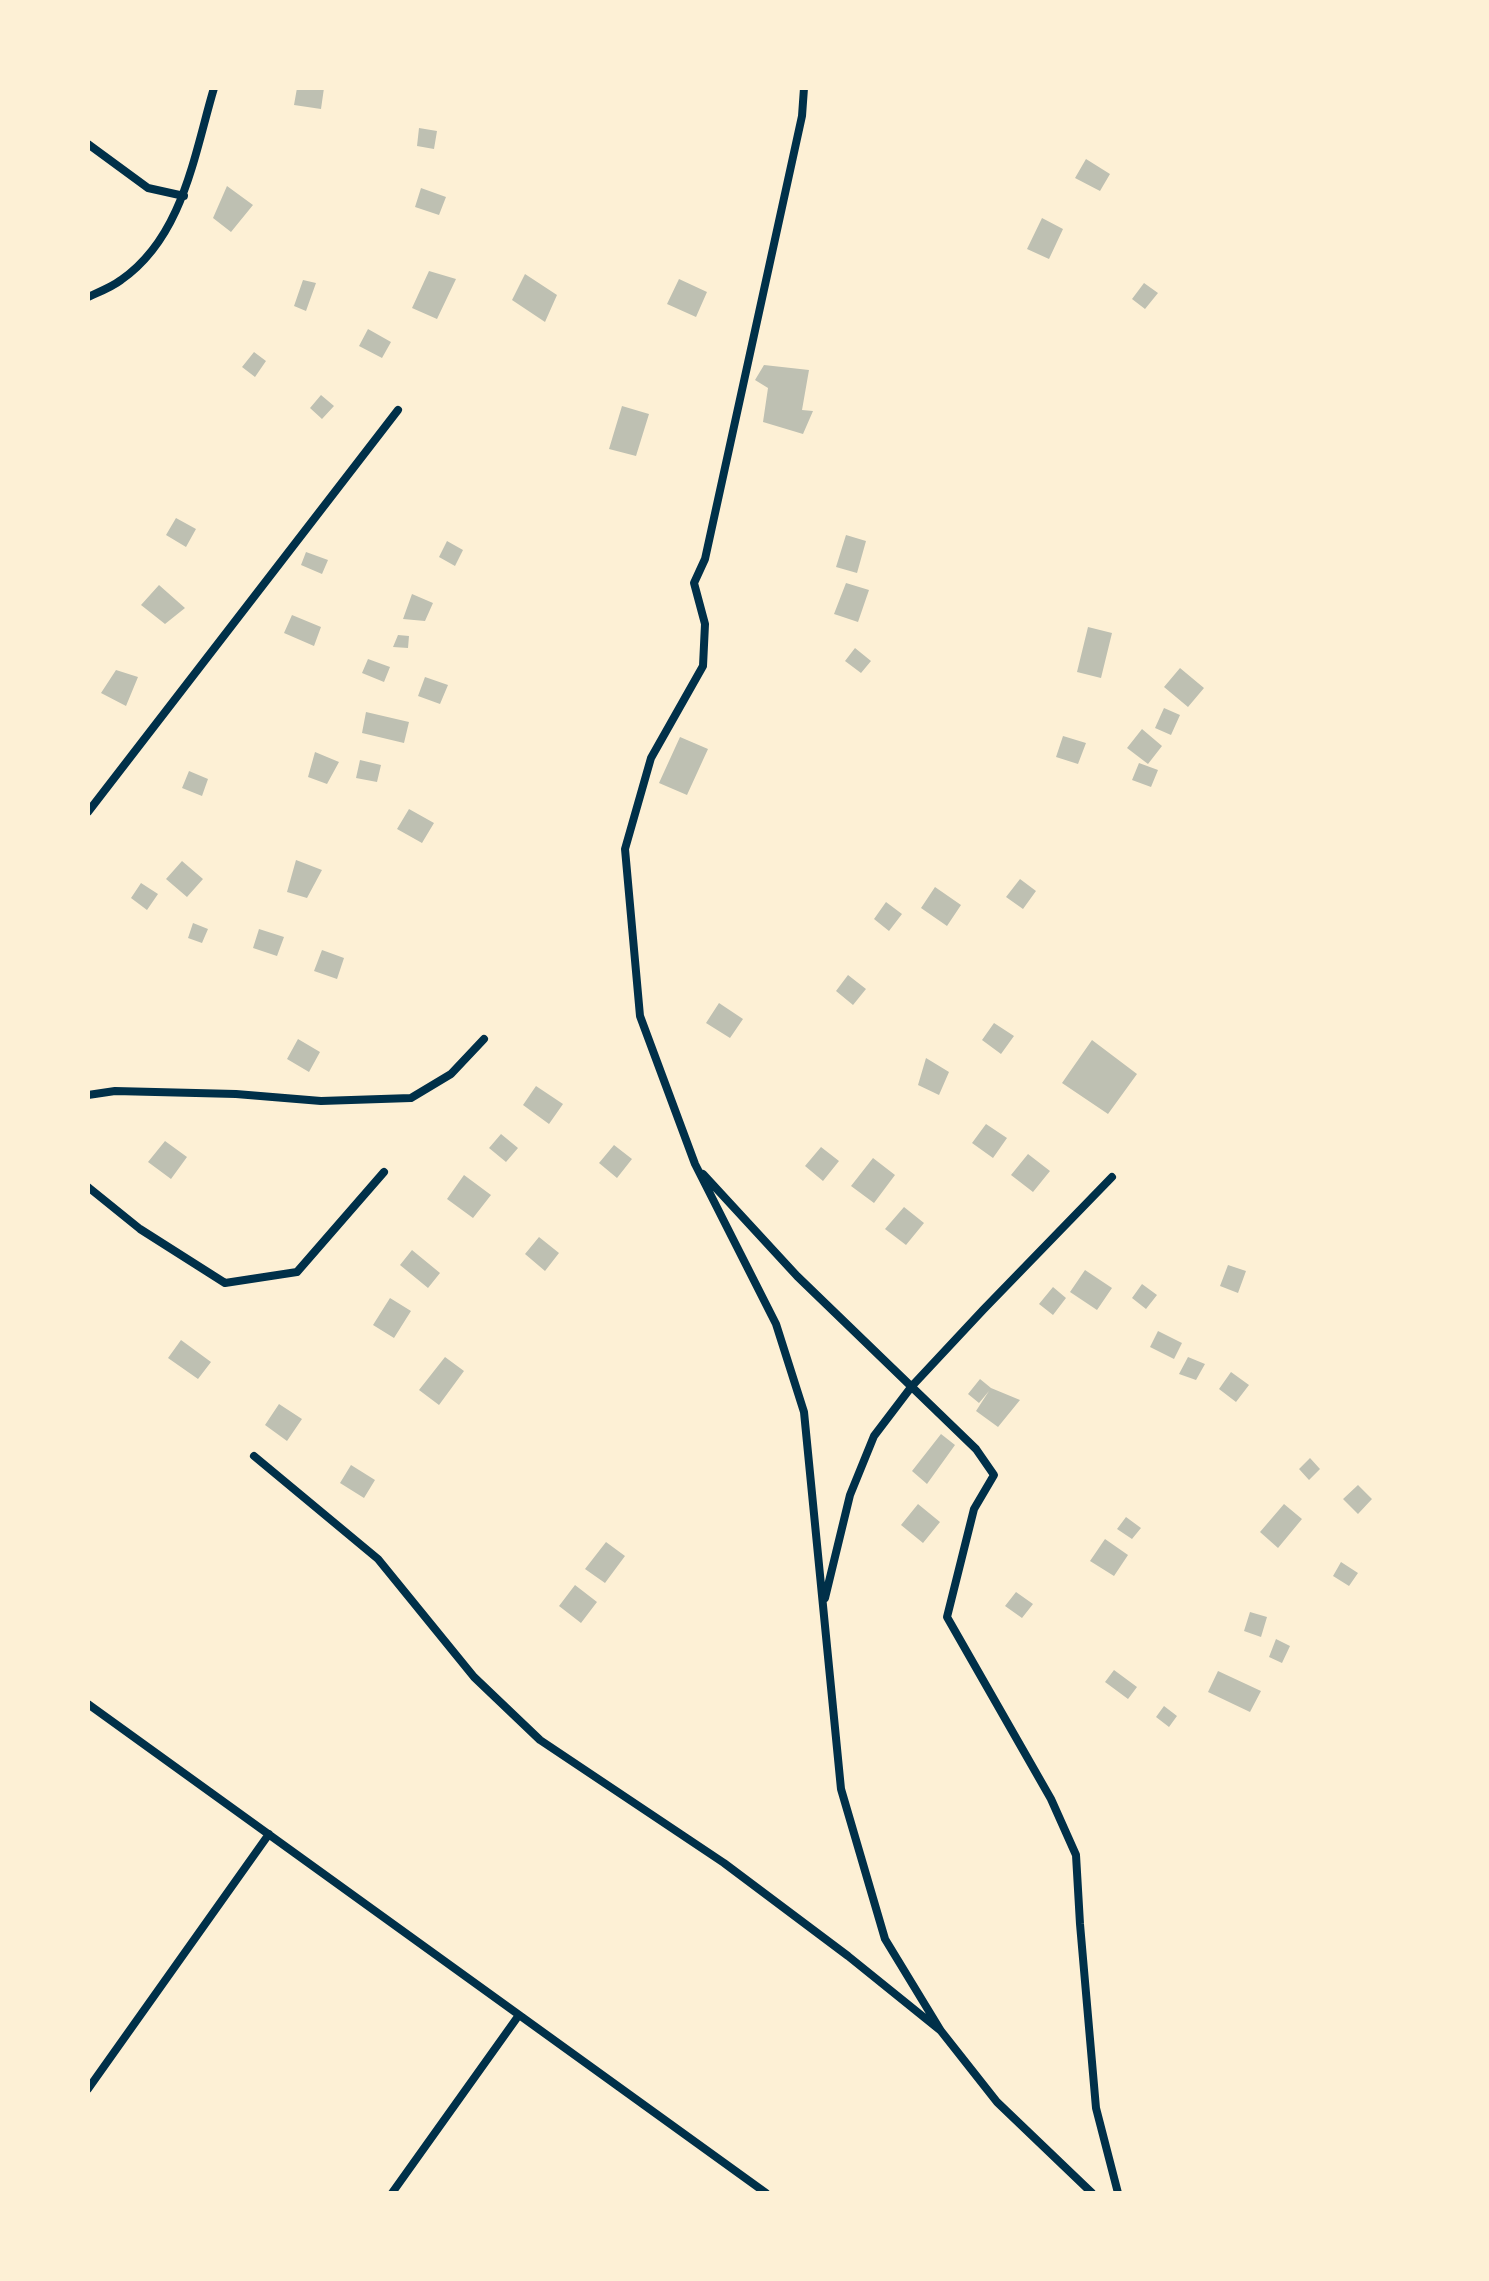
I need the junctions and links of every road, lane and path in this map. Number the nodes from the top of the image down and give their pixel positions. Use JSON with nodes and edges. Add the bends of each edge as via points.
{"nodes":[{"id":1,"x":214,"y":88,"type":"edge"},
{"id":2,"x":804,"y":88,"type":"edge"},
{"id":3,"x":88,"y":144,"type":"edge"},
{"id":4,"x":184,"y":196,"type":"junction"},
{"id":5,"x":88,"y":297,"type":"edge"},
{"id":6,"x":398,"y":410,"type":"dead end"},
{"id":7,"x":88,"y":812,"type":"edge"},
{"id":8,"x":484,"y":1039,"type":"dead end"},
{"id":9,"x":88,"y":1095,"type":"edge"},
{"id":10,"x":695,"y":1164,"type":"junction"},
{"id":11,"x":384,"y":1172,"type":"dead end"},
{"id":12,"x":1112,"y":1177,"type":"dead end"},
{"id":13,"x":88,"y":1187,"type":"edge"},
{"id":14,"x":912,"y":1386,"type":"junction"},
{"id":15,"x":254,"y":1456,"type":"dead end"},
{"id":16,"x":823,"y":1606,"type":"junction"},
{"id":17,"x":88,"y":1704,"type":"edge"},
{"id":18,"x":269,"y":1834,"type":"junction"},
{"id":19,"x":519,"y":2015,"type":"junction"},
{"id":20,"x":941,"y":2031,"type":"junction"},
{"id":21,"x":88,"y":2089,"type":"edge"},
{"id":22,"x":392,"y":2193,"type":"edge"},
{"id":23,"x":765,"y":2193,"type":"edge"},
{"id":24,"x":1092,"y":2193,"type":"edge"},
{"id":25,"x":1118,"y":2193,"type":"edge"}],
"edges":[{"from":1,"to":4,"type":"street"},
{"from":2,"to":10,"type":"street","via":[[739,409],[705,559],[694,583],[705,624],[703,666],[651,758],[625,849],[640,1016]]},
{"from":3,"to":4,"type":"street","via":[[148,188]]},
{"from":4,"to":5,"type":"street","via":[[152,252],[121,281]]},
{"from":6,"to":7,"type":"street"},
{"from":8,"to":9,"type":"street","via":[[451,1074],[411,1098],[321,1101],[115,1091]]},
{"from":10,"to":14,"type":"street","via":[[797,1276]]},
{"from":10,"to":16,"type":"street","via":[[776,1324],[804,1412]]},
{"from":11,"to":13,"type":"street","via":[[297,1272],[225,1283],[140,1229]]},
{"from":12,"to":14,"type":"street"},
{"from":14,"to":16,"type":"street","via":[[869,1447],[850,1495]]},
{"from":14,"to":25,"type":"street","via":[[976,1449],[994,1475],[974,1509],[947,1617],[1051,1799],[1076,1855],[1096,2108]]},
{"from":15,"to":20,"type":"street","via":[[378,1559],[474,1677],[540,1740],[724,1863]]},
{"from":16,"to":20,"type":"street","via":[[841,1789],[885,1939]]},
{"from":17,"to":18,"type":"street"},
{"from":18,"to":19,"type":"street"},
{"from":18,"to":21,"type":"street"},
{"from":19,"to":22,"type":"street"},
{"from":19,"to":23,"type":"street"},
{"from":20,"to":24,"type":"street","via":[[997,2102]]}]}
